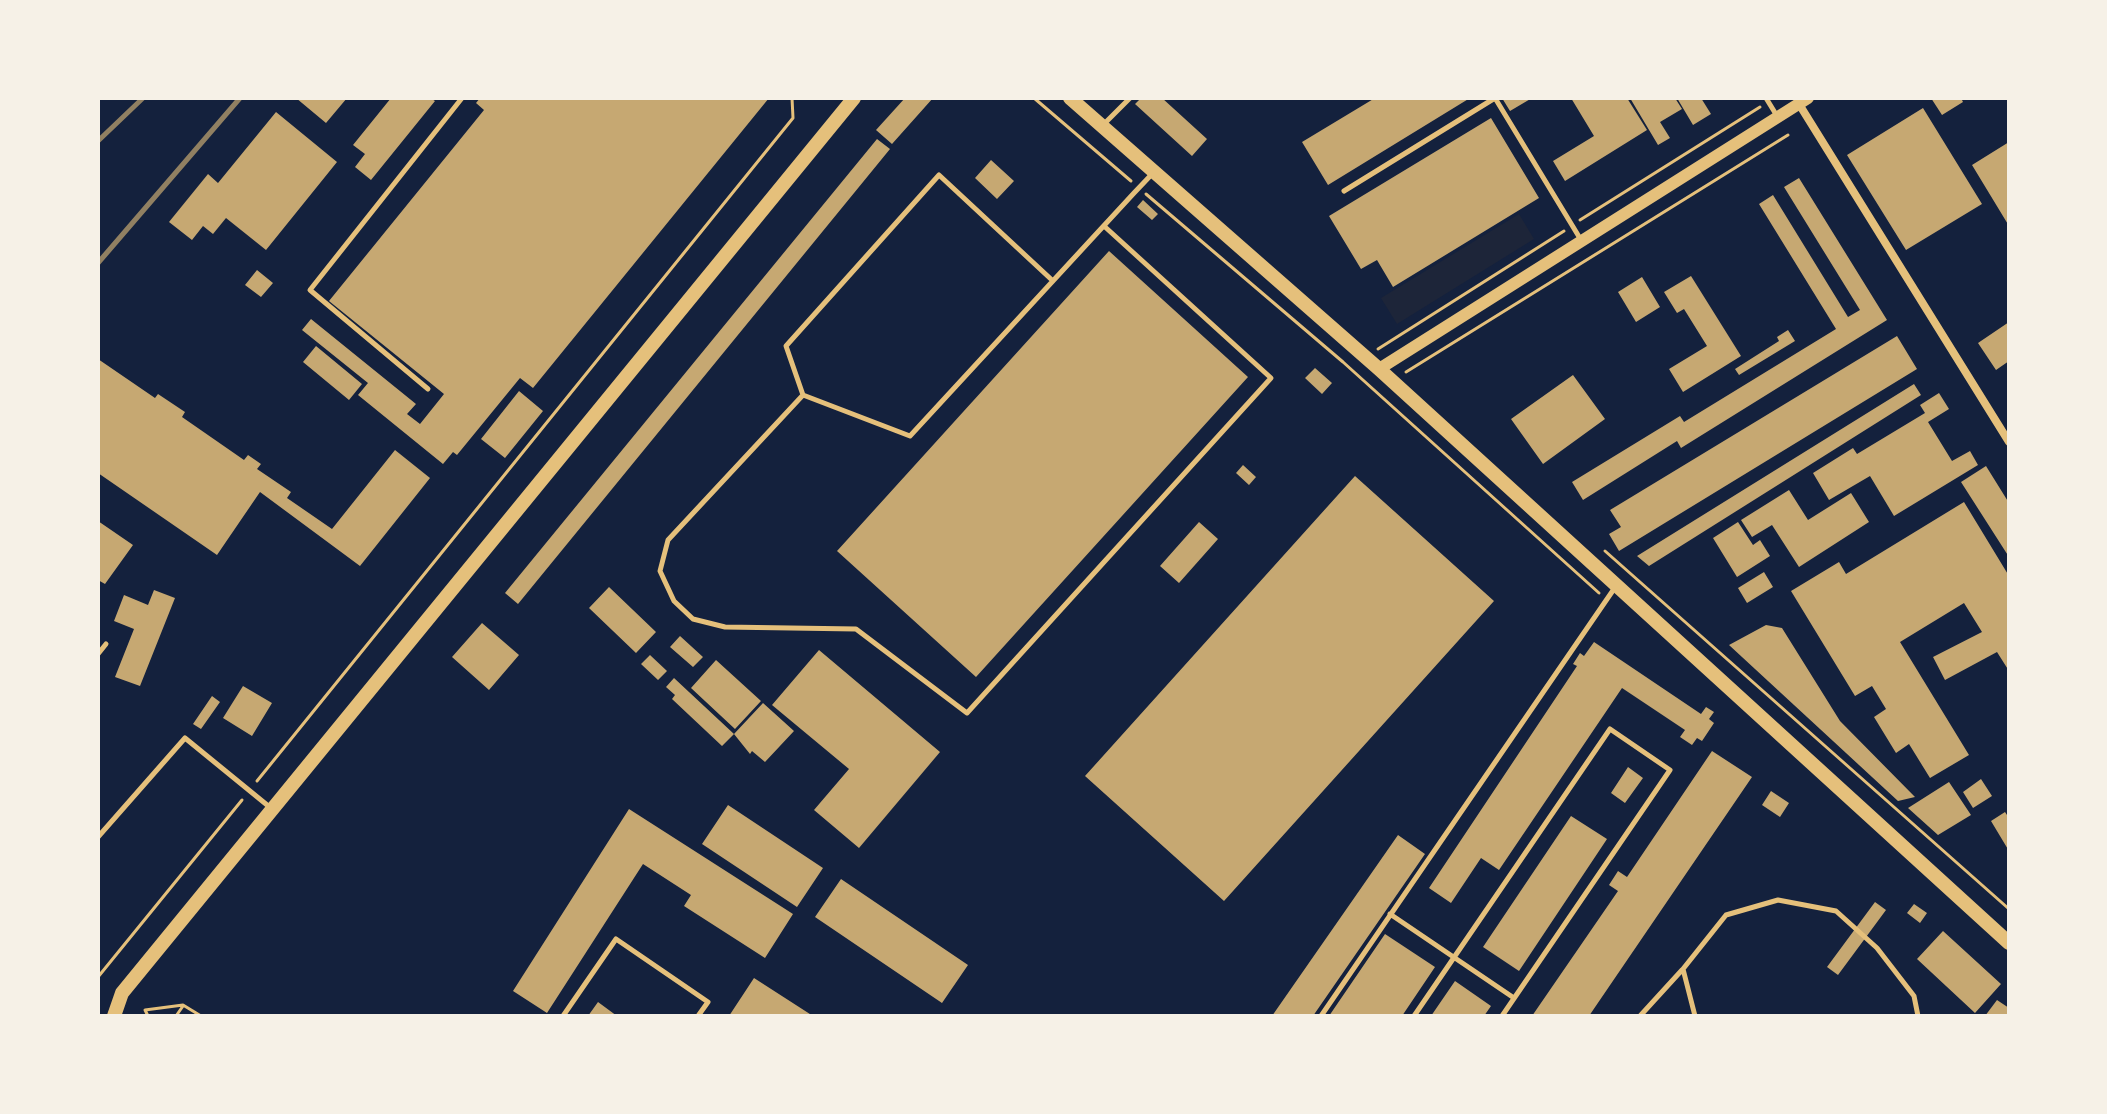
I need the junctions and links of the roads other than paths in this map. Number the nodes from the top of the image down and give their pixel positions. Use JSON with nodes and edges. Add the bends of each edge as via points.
{"nodes":[{"id":1,"x":462,"y":98,"type":"edge"},
{"id":2,"x":854,"y":98,"type":"edge"},
{"id":3,"x":1070,"y":98,"type":"edge"},
{"id":4,"x":1130,"y":98,"type":"edge"},
{"id":5,"x":1766,"y":98,"type":"edge"},
{"id":6,"x":1804,"y":101,"type":"edge"},
{"id":7,"x":1778,"y":117,"type":"junction"},
{"id":8,"x":1102,"y":126,"type":"junction"},
{"id":9,"x":1153,"y":172,"type":"junction"},
{"id":10,"x":1344,"y":191,"type":"dead end"},
{"id":11,"x":1104,"y":226,"type":"junction"},
{"id":12,"x":1582,"y":241,"type":"junction"},
{"id":13,"x":1053,"y":281,"type":"junction"},
{"id":14,"x":1379,"y":369,"type":"junction"},
{"id":15,"x":428,"y":389,"type":"dead end"},
{"id":16,"x":803,"y":395,"type":"junction"},
{"id":17,"x":2009,"y":442,"type":"edge"},
{"id":18,"x":1616,"y":585,"type":"junction"},
{"id":19,"x":106,"y":644,"type":"dead end"},
{"id":20,"x":98,"y":654,"type":"edge"},
{"id":21,"x":273,"y":810,"type":"junction"},
{"id":22,"x":98,"y":837,"type":"edge"},
{"id":23,"x":1390,"y":914,"type":"junction"},
{"id":24,"x":2009,"y":943,"type":"edge"},
{"id":25,"x":1454,"y":957,"type":"junction"},
{"id":26,"x":1683,"y":969,"type":"junction"},
{"id":27,"x":1514,"y":998,"type":"junction"},
{"id":28,"x":114,"y":1016,"type":"edge"},
{"id":29,"x":563,"y":1016,"type":"edge"},
{"id":30,"x":698,"y":1016,"type":"edge"},
{"id":31,"x":1321,"y":1016,"type":"edge"},
{"id":32,"x":1414,"y":1016,"type":"edge"},
{"id":33,"x":1502,"y":1016,"type":"edge"},
{"id":34,"x":1640,"y":1016,"type":"edge"},
{"id":35,"x":1695,"y":1016,"type":"edge"},
{"id":36,"x":1918,"y":1016,"type":"edge"}],
"edges":[{"from":1,"to":15,"type":"lane","via":[[310,290]]},
{"from":2,"to":21,"type":"main road"},
{"from":3,"to":8,"type":"main road"},
{"from":4,"to":8,"type":"lane"},
{"from":5,"to":7,"type":"lane"},
{"from":6,"to":7,"type":"street"},
{"from":6,"to":17,"type":"street"},
{"from":7,"to":12,"type":"street"},
{"from":8,"to":9,"type":"main road"},
{"from":9,"to":11,"type":"lane"},
{"from":9,"to":14,"type":"main road"},
{"from":10,"to":12,"type":"lane","via":[[1495,98]]},
{"from":11,"to":13,"type":"lane"},
{"from":11,"to":16,"type":"lane","via":[[1271,378],[967,713],[856,629],[725,627],[693,619],[674,601],[660,571],[668,540]]},
{"from":12,"to":14,"type":"street"},
{"from":13,"to":16,"type":"lane","via":[[910,436]]},
{"from":13,"to":16,"type":"lane","via":[[939,175],[786,346]]},
{"from":14,"to":18,"type":"main road"},
{"from":18,"to":23,"type":"lane"},
{"from":18,"to":24,"type":"main road"},
{"from":19,"to":20,"type":"lane"},
{"from":21,"to":22,"type":"lane","via":[[185,738]]},
{"from":21,"to":28,"type":"main road","via":[[122,993]]},
{"from":23,"to":25,"type":"lane"},
{"from":23,"to":31,"type":"lane"},
{"from":25,"to":27,"type":"lane"},
{"from":25,"to":27,"type":"lane","via":[[1610,729],[1658,761],[1670,770]]},
{"from":25,"to":32,"type":"lane"},
{"from":26,"to":34,"type":"lane"},
{"from":26,"to":35,"type":"lane"},
{"from":26,"to":36,"type":"lane","via":[[1726,915],[1778,900],[1836,911],[1877,948],[1914,996]]},
{"from":27,"to":33,"type":"lane"},
{"from":29,"to":30,"type":"lane","via":[[616,939],[708,1002]]}]}
